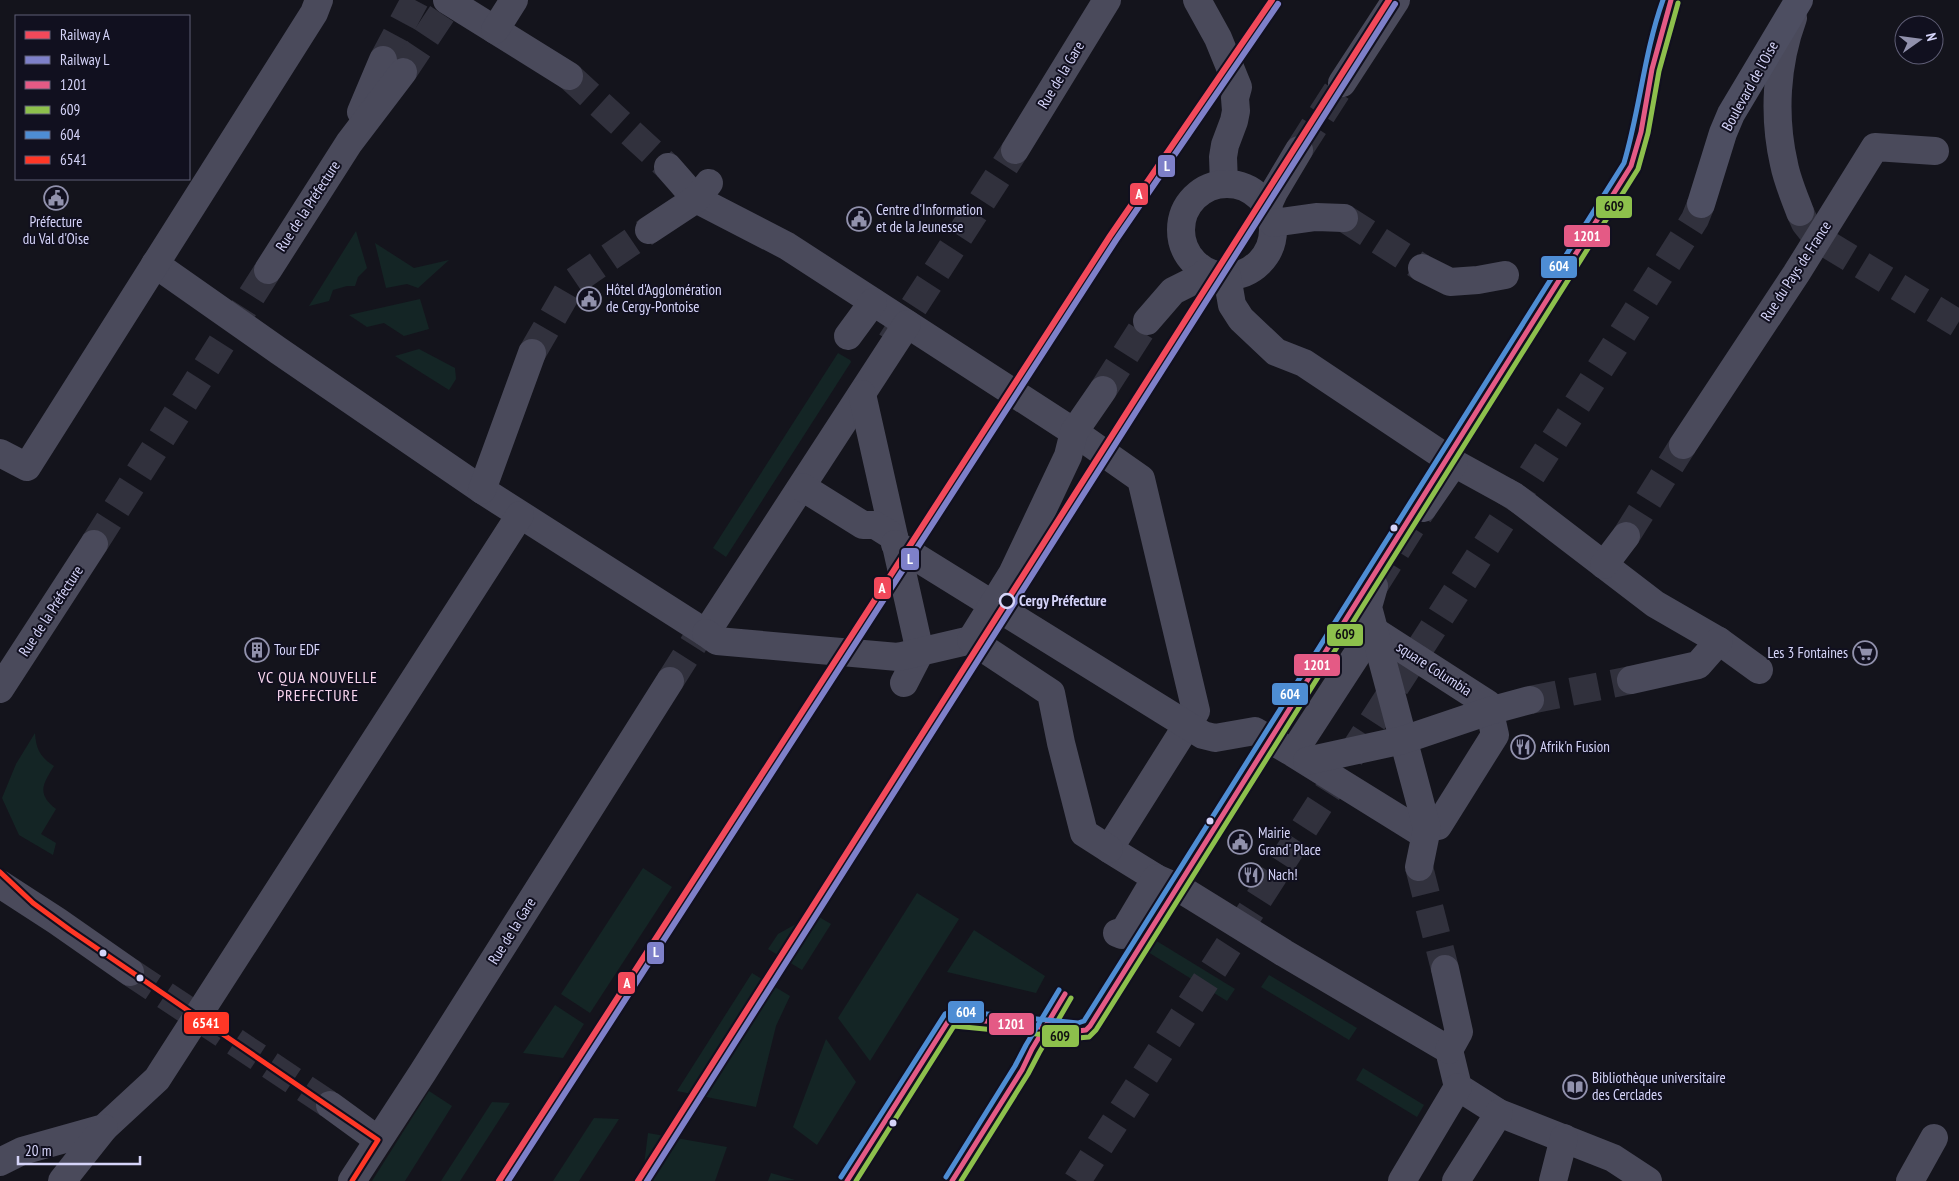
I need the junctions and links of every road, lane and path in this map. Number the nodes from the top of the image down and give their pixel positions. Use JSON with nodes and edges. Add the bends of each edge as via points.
{"nodes":[{"id":1,"x":447,"y":0,"type":"edge"},
{"id":2,"x":514,"y":0,"type":"edge"},
{"id":3,"x":1107,"y":0,"type":"edge"},
{"id":4,"x":1197,"y":0,"type":"edge"},
{"id":5,"x":1396,"y":0,"type":"edge"},
{"id":6,"x":1800,"y":0,"type":"edge"},
{"id":7,"x":312,"y":4,"type":"edge"},
{"id":8,"x":495,"y":30,"type":"junction"},
{"id":9,"x":393,"y":66,"type":"tunnel mouth"},
{"id":10,"x":569,"y":76,"type":"tunnel mouth"},
{"id":11,"x":1342,"y":83,"type":"tunnel mouth"},
{"id":12,"x":1015,"y":150,"type":"tunnel mouth"},
{"id":13,"x":1299,"y":150,"type":"tunnel mouth"},
{"id":14,"x":1935,"y":152,"type":"dead end"},
{"id":15,"x":668,"y":167,"type":"tunnel mouth"},
{"id":16,"x":1224,"y":184,"type":"junction"},
{"id":17,"x":703,"y":191,"type":"junction"},
{"id":18,"x":1701,"y":204,"type":"tunnel mouth"},
{"id":19,"x":1800,"y":212,"type":"tunnel mouth"},
{"id":20,"x":1270,"y":215,"type":"junction"},
{"id":21,"x":1344,"y":218,"type":"tunnel mouth"},
{"id":22,"x":649,"y":230,"type":"tunnel mouth"},
{"id":23,"x":155,"y":264,"type":"junction"},
{"id":24,"x":1422,"y":268,"type":"tunnel mouth"},
{"id":25,"x":268,"y":270,"type":"tunnel mouth"},
{"id":26,"x":1217,"y":274,"type":"junction"},
{"id":27,"x":1505,"y":275,"type":"dead end"},
{"id":28,"x":873,"y":302,"type":"junction"},
{"id":29,"x":1147,"y":321,"type":"tunnel mouth"},
{"id":30,"x":907,"y":324,"type":"junction"},
{"id":31,"x":848,"y":336,"type":"dead end"},
{"id":32,"x":532,"y":352,"type":"tunnel mouth"},
{"id":33,"x":1103,"y":390,"type":"tunnel mouth"},
{"id":34,"x":862,"y":394,"type":"junction"},
{"id":35,"x":1074,"y":432,"type":"junction"},
{"id":36,"x":1683,"y":445,"type":"tunnel mouth"},
{"id":37,"x":0,"y":453,"type":"edge"},
{"id":38,"x":1454,"y":463,"type":"junction"},
{"id":39,"x":802,"y":487,"type":"junction"},
{"id":40,"x":482,"y":490,"type":"junction"},
{"id":41,"x":1423,"y":508,"type":"tunnel mouth"},
{"id":42,"x":520,"y":515,"type":"junction"},
{"id":43,"x":1626,"y":536,"type":"tunnel mouth"},
{"id":44,"x":895,"y":541,"type":"junction"},
{"id":45,"x":94,"y":544,"type":"tunnel mouth"},
{"id":46,"x":1604,"y":565,"type":"junction"},
{"id":47,"x":1374,"y":586,"type":"tunnel mouth"},
{"id":48,"x":993,"y":604,"type":"junction"},
{"id":49,"x":1374,"y":630,"type":"junction"},
{"id":50,"x":706,"y":633,"type":"junction"},
{"id":51,"x":971,"y":640,"type":"junction"},
{"id":52,"x":1719,"y":641,"type":"junction"},
{"id":53,"x":920,"y":652,"type":"junction"},
{"id":54,"x":1760,"y":670,"type":"dead end"},
{"id":55,"x":1631,"y":680,"type":"tunnel mouth"},
{"id":56,"x":670,"y":681,"type":"tunnel mouth"},
{"id":57,"x":904,"y":683,"type":"dead end"},
{"id":58,"x":2,"y":686,"type":"edge"},
{"id":59,"x":1530,"y":700,"type":"tunnel mouth"},
{"id":60,"x":1489,"y":711,"type":"junction"},
{"id":61,"x":1188,"y":725,"type":"junction"},
{"id":62,"x":1403,"y":740,"type":"junction"},
{"id":63,"x":1300,"y":757,"type":"junction"},
{"id":64,"x":1427,"y":828,"type":"junction"},
{"id":65,"x":1109,"y":849,"type":"junction"},
{"id":66,"x":1419,"y":867,"type":"tunnel mouth"},
{"id":67,"x":0,"y":872,"type":"edge"},
{"id":68,"x":1156,"y":878,"type":"junction"},
{"id":69,"x":0,"y":884,"type":"edge"},
{"id":70,"x":57,"y":920,"type":"junction"},
{"id":71,"x":1122,"y":928,"type":"dead end"},
{"id":72,"x":1445,"y":970,"type":"tunnel mouth"},
{"id":73,"x":130,"y":972,"type":"tunnel mouth"},
{"id":74,"x":1450,"y":1050,"type":"junction"},
{"id":75,"x":1458,"y":1087,"type":"junction"},
{"id":76,"x":330,"y":1105,"type":"tunnel mouth"},
{"id":77,"x":1499,"y":1114,"type":"junction"},
{"id":78,"x":104,"y":1128,"type":"junction"},
{"id":79,"x":1564,"y":1138,"type":"junction"},
{"id":80,"x":1934,"y":1138,"type":"dead end"},
{"id":81,"x":378,"y":1140,"type":"junction"},
{"id":82,"x":0,"y":1162,"type":"edge"},
{"id":83,"x":62,"y":1181,"type":"edge"},
{"id":84,"x":352,"y":1181,"type":"edge"},
{"id":85,"x":1402,"y":1181,"type":"edge"},
{"id":86,"x":1456,"y":1181,"type":"edge"},
{"id":87,"x":1553,"y":1181,"type":"edge"},
{"id":88,"x":1648,"y":1181,"type":"edge"},
{"id":89,"x":1910,"y":1181,"type":"edge"}],
"edges":[{"from":1,"to":8,"type":"street"},
{"from":2,"to":8,"type":"street"},
{"from":3,"to":12,"type":"street","name":"Rue de la Gare"},
{"from":4,"to":16,"type":"street","via":[[1218,38],[1238,87],[1236,112],[1223,157]]},
{"from":5,"to":11,"type":"street"},
{"from":6,"to":18,"type":"main road","name":"Boulevard de l'Oise","via":[[1731,114]]},
{"from":6,"to":19,"type":"street","via":[[1785,44],[1777,94],[1782,158]]},
{"from":7,"to":23,"type":"street"},
{"from":8,"to":10,"type":"street"},
{"from":9,"to":25,"type":"street","name":"Rue de la Préfecture","via":[[349,143]]},
{"from":13,"to":20,"type":"street","via":[[1274,192]]},
{"from":14,"to":36,"type":"street","name":"Rue du Pays de France","via":[[1875,147]]},
{"from":15,"to":17,"type":"street"},
{"from":16,"to":20,"type":"street","via":[[1249,189]]},
{"from":16,"to":26,"type":"street","via":[[1198,194],[1182,221],[1182,243],[1187,253],[1193,262]]},
{"from":17,"to":22,"type":"street"},
{"from":17,"to":28,"type":"street"},
{"from":20,"to":21,"type":"street"},
{"from":20,"to":26,"type":"street","via":[[1274,234],[1261,263],[1243,274]]},
{"from":23,"to":37,"type":"street","via":[[27,467]]},
{"from":23,"to":40,"type":"street"},
{"from":24,"to":27,"type":"street","via":[[1450,282]]},
{"from":26,"to":29,"type":"street","via":[[1205,275],[1173,291]]},
{"from":26,"to":38,"type":"street","via":[[1241,319],[1276,352],[1304,363]]},
{"from":28,"to":30,"type":"street"},
{"from":28,"to":31,"type":"street"},
{"from":30,"to":34,"type":"street"},
{"from":30,"to":35,"type":"street"},
{"from":32,"to":40,"type":"street"},
{"from":33,"to":35,"type":"street"},
{"from":34,"to":39,"type":"street"},
{"from":34,"to":44,"type":"street"},
{"from":35,"to":48,"type":"street","via":[[1064,464],[1012,574]]},
{"from":35,"to":61,"type":"street","via":[[1141,479],[1196,711]]},
{"from":38,"to":41,"type":"street"},
{"from":38,"to":46,"type":"street","via":[[1514,496]]},
{"from":39,"to":44,"type":"street","via":[[863,525],[875,525]]},
{"from":39,"to":50,"type":"street"},
{"from":40,"to":42,"type":"street"},
{"from":42,"to":50,"type":"street"},
{"from":42,"to":78,"type":"street","via":[[157,1079]]},
{"from":43,"to":46,"type":"street"},
{"from":44,"to":48,"type":"street"},
{"from":44,"to":53,"type":"street"},
{"from":45,"to":58,"type":"street","name":"Rue de la Préfecture"},
{"from":46,"to":52,"type":"street","via":[[1655,604]]},
{"from":47,"to":49,"type":"street","name":"square Columbia","via":[[1368,607]]},
{"from":48,"to":51,"type":"street"},
{"from":48,"to":61,"type":"street"},
{"from":49,"to":60,"type":"street","name":"square Columbia","via":[[1488,704]]},
{"from":49,"to":62,"type":"street","name":"square Columbia"},
{"from":49,"to":63,"type":"street"},
{"from":50,"to":53,"type":"street","via":[[717,641],[879,656],[898,657]]},
{"from":51,"to":53,"type":"street"},
{"from":51,"to":65,"type":"street","via":[[1051,693],[1084,833]]},
{"from":52,"to":54,"type":"street"},
{"from":52,"to":55,"type":"street","via":[[1698,665]]},
{"from":53,"to":57,"type":"street"},
{"from":56,"to":81,"type":"street","name":"Rue de la Gare"},
{"from":59,"to":60,"type":"street","name":"square Columbia"},
{"from":60,"to":62,"type":"street","name":"square Columbia"},
{"from":60,"to":64,"type":"street","via":[[1495,735],[1438,826]]},
{"from":61,"to":63,"type":"street","via":[[1215,738],[1255,731]]},
{"from":61,"to":65,"type":"street"},
{"from":62,"to":63,"type":"street","name":"square Columbia"},
{"from":62,"to":64,"type":"street","name":"square Columbia"},
{"from":63,"to":64,"type":"street","via":[[1417,830]]},
{"from":64,"to":66,"type":"street","name":"square Columbia"},
{"from":65,"to":68,"type":"street"},
{"from":67,"to":70,"type":"street"},
{"from":68,"to":71,"type":"street"},
{"from":68,"to":74,"type":"street","via":[[1179,888]]},
{"from":69,"to":70,"type":"street"},
{"from":70,"to":73,"type":"street"},
{"from":72,"to":74,"type":"street","via":[[1459,1032]]},
{"from":74,"to":75,"type":"street"},
{"from":75,"to":77,"type":"street"},
{"from":75,"to":85,"type":"street"},
{"from":76,"to":81,"type":"street"},
{"from":77,"to":79,"type":"street"},
{"from":77,"to":86,"type":"street"},
{"from":78,"to":82,"type":"street","via":[[22,1151]]},
{"from":78,"to":83,"type":"street"},
{"from":79,"to":87,"type":"street"},
{"from":79,"to":88,"type":"street","via":[[1613,1158]]},
{"from":80,"to":89,"type":"street"},
{"from":81,"to":84,"type":"street","name":"Rue de la Gare"}]}
